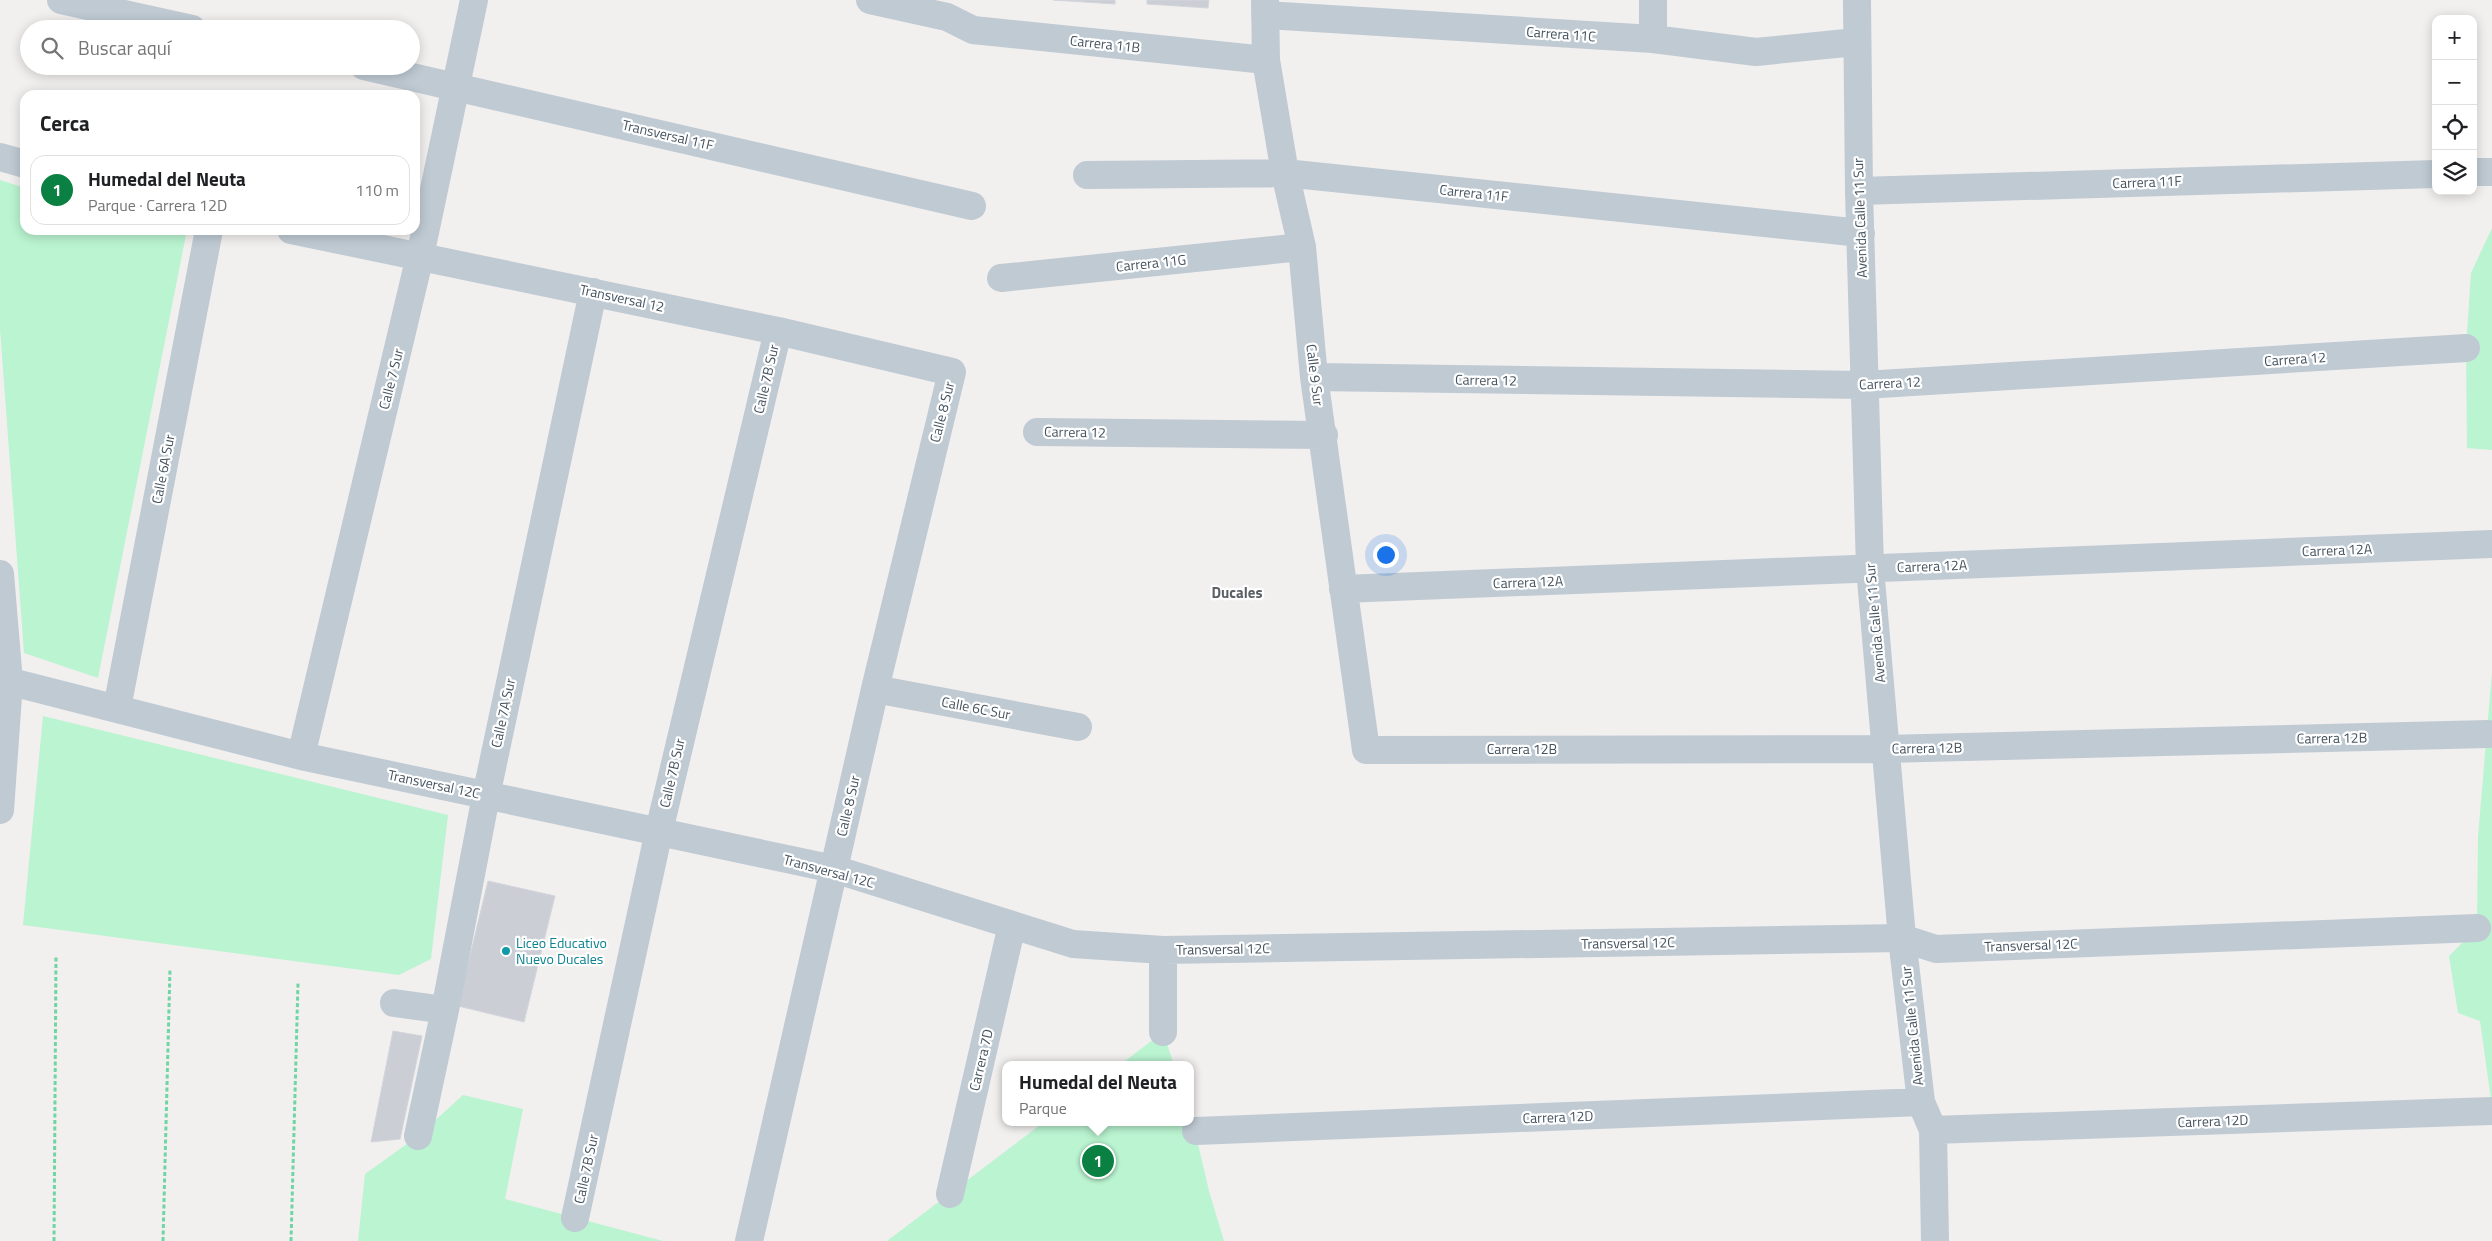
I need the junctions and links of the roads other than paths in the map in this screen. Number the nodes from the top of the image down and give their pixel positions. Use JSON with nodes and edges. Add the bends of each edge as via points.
{"nodes":[{"id":1,"x":61,"y":0,"type":"edge"},
{"id":2,"x":474,"y":0,"type":"edge"},
{"id":3,"x":870,"y":0,"type":"edge"},
{"id":4,"x":1653,"y":0,"type":"edge"},
{"id":5,"x":1857,"y":0,"type":"edge"},
{"id":6,"x":1265,"y":8,"type":"edge"},
{"id":7,"x":945,"y":9,"type":"edge"},
{"id":8,"x":151,"y":20,"type":"edge"},
{"id":9,"x":1653,"y":40,"type":"junction"},
{"id":10,"x":1856,"y":42,"type":"junction"},
{"id":11,"x":1266,"y":60,"type":"junction"},
{"id":12,"x":404,"y":75,"type":"edge"},
{"id":13,"x":457,"y":87,"type":"junction"},
{"id":14,"x":0,"y":157,"type":"edge"},
{"id":15,"x":20,"y":163,"type":"edge"},
{"id":16,"x":2477,"y":172,"type":"edge"},
{"id":17,"x":2492,"y":172,"type":"edge"},
{"id":18,"x":1286,"y":173,"type":"junction"},
{"id":19,"x":2432,"y":174,"type":"edge"},
{"id":20,"x":1087,"y":175,"type":"dead end"},
{"id":21,"x":1859,"y":191,"type":"junction"},
{"id":22,"x":972,"y":206,"type":"dead end"},
{"id":23,"x":1861,"y":233,"type":"junction"},
{"id":24,"x":208,"y":235,"type":"edge"},
{"id":25,"x":316,"y":235,"type":"edge"},
{"id":26,"x":1302,"y":247,"type":"junction"},
{"id":27,"x":420,"y":256,"type":"junction"},
{"id":28,"x":1001,"y":278,"type":"dead end"},
{"id":29,"x":593,"y":292,"type":"junction"},
{"id":30,"x":778,"y":331,"type":"junction"},
{"id":31,"x":2466,"y":348,"type":"dead end"},
{"id":32,"x":952,"y":372,"type":"joint"},
{"id":33,"x":1314,"y":377,"type":"junction"},
{"id":34,"x":1864,"y":385,"type":"junction"},
{"id":35,"x":1037,"y":432,"type":"dead end"},
{"id":36,"x":1324,"y":435,"type":"junction"},
{"id":37,"x":2492,"y":544,"type":"edge"},
{"id":38,"x":1870,"y":568,"type":"junction"},
{"id":39,"x":0,"y":574,"type":"edge"},
{"id":40,"x":1343,"y":589,"type":"junction"},
{"id":41,"x":5,"y":681,"type":"edge"},
{"id":42,"x":875,"y":689,"type":"junction"},
{"id":43,"x":117,"y":708,"type":"junction"},
{"id":44,"x":1078,"y":727,"type":"dead end"},
{"id":45,"x":2488,"y":734,"type":"dead end"},
{"id":46,"x":1885,"y":749,"type":"junction"},
{"id":47,"x":1366,"y":750,"type":"joint"},
{"id":48,"x":300,"y":756,"type":"junction"},
{"id":49,"x":486,"y":796,"type":"junction"},
{"id":50,"x":0,"y":810,"type":"edge"},
{"id":51,"x":659,"y":831,"type":"junction"},
{"id":52,"x":834,"y":869,"type":"junction"},
{"id":53,"x":1012,"y":925,"type":"junction"},
{"id":54,"x":2477,"y":928,"type":"dead end"},
{"id":55,"x":1902,"y":938,"type":"junction"},
{"id":56,"x":1163,"y":950,"type":"junction"},
{"id":57,"x":394,"y":1002,"type":"dead end"},
{"id":58,"x":445,"y":1010,"type":"junction"},
{"id":59,"x":1164,"y":1032,"type":"dead end"},
{"id":60,"x":1921,"y":1102,"type":"junction"},
{"id":61,"x":2492,"y":1111,"type":"edge"},
{"id":62,"x":1933,"y":1130,"type":"junction"},
{"id":63,"x":1196,"y":1131,"type":"dead end"},
{"id":64,"x":418,"y":1136,"type":"dead end"},
{"id":65,"x":950,"y":1194,"type":"dead end"},
{"id":66,"x":576,"y":1218,"type":"dead end"},
{"id":67,"x":749,"y":1241,"type":"edge"},
{"id":68,"x":1935,"y":1241,"type":"edge"}],
"edges":[{"from":1,"to":8,"type":"street"},
{"from":2,"to":13,"type":"street","name":"Calle 7 Sur"},
{"from":3,"to":7,"type":"street","name":"Carrera 11B"},
{"from":4,"to":9,"type":"street"},
{"from":5,"to":10,"type":"street","name":"Avenida Calle 11 Sur"},
{"from":6,"to":9,"type":"street","name":"Carrera 11C"},
{"from":6,"to":11,"type":"street","name":"Calle 9 Sur"},
{"from":7,"to":11,"type":"street","name":"Carrera 11B","via":[[973,30]]},
{"from":9,"to":10,"type":"street","name":"Carrera 11C","via":[[1756,52]]},
{"from":10,"to":21,"type":"street","name":"Avenida Calle 11 Sur"},
{"from":11,"to":18,"type":"street","name":"Calle 9 Sur"},
{"from":12,"to":13,"type":"street","name":"Transversal 11F"},
{"from":13,"to":22,"type":"street","name":"Transversal 11F"},
{"from":13,"to":27,"type":"street","name":"Calle 7 Sur"},
{"from":14,"to":15,"type":"street"},
{"from":16,"to":17,"type":"street"},
{"from":18,"to":20,"type":"street","name":"Carrera 11F"},
{"from":18,"to":23,"type":"street","name":"Carrera 11F"},
{"from":18,"to":26,"type":"street","name":"Calle 9 Sur"},
{"from":19,"to":21,"type":"street","name":"Carrera 11F"},
{"from":21,"to":23,"type":"street","name":"Avenida Calle 11 Sur"},
{"from":23,"to":34,"type":"street","name":"Avenida Calle 11 Sur"},
{"from":24,"to":43,"type":"street","name":"Calle 6A Sur"},
{"from":25,"to":27,"type":"street","name":"Transversal 12"},
{"from":26,"to":28,"type":"street","name":"Carrera 11G"},
{"from":26,"to":33,"type":"street","name":"Calle 9 Sur"},
{"from":27,"to":29,"type":"street","name":"Transversal 12"},
{"from":27,"to":48,"type":"street","name":"Calle 7 Sur"},
{"from":29,"to":30,"type":"street","name":"Transversal 12"},
{"from":29,"to":49,"type":"street","name":"Calle 7A Sur"},
{"from":30,"to":32,"type":"street","name":"Transversal 12"},
{"from":30,"to":51,"type":"street","name":"Calle 7B Sur"},
{"from":31,"to":34,"type":"street","name":"Carrera 12"},
{"from":32,"to":42,"type":"street","name":"Calle 8 Sur"},
{"from":33,"to":34,"type":"street","name":"Carrera 12"},
{"from":33,"to":36,"type":"street","name":"Calle 9 Sur"},
{"from":34,"to":38,"type":"street","name":"Avenida Calle 11 Sur"},
{"from":35,"to":36,"type":"street","name":"Carrera 12"},
{"from":36,"to":40,"type":"street","name":"Calle 9 Sur"},
{"from":37,"to":38,"type":"street","name":"Carrera 12A"},
{"from":38,"to":40,"type":"street","name":"Carrera 12A"},
{"from":38,"to":46,"type":"street","name":"Avenida Calle 11 Sur"},
{"from":39,"to":41,"type":"street"},
{"from":40,"to":47,"type":"street","name":"Calle 9 Sur"},
{"from":41,"to":43,"type":"street","name":"Transversal 12C"},
{"from":41,"to":50,"type":"street"},
{"from":42,"to":44,"type":"street","name":"Calle 6C Sur"},
{"from":42,"to":52,"type":"street","name":"Calle 8 Sur"},
{"from":43,"to":48,"type":"street","name":"Transversal 12C"},
{"from":45,"to":46,"type":"street","name":"Carrera 12B"},
{"from":46,"to":47,"type":"street","name":"Carrera 12B"},
{"from":46,"to":55,"type":"street","name":"Avenida Calle 11 Sur"},
{"from":48,"to":49,"type":"street","name":"Transversal 12C"},
{"from":49,"to":51,"type":"street","name":"Transversal 12C"},
{"from":49,"to":58,"type":"street","name":"Calle 7A Sur"},
{"from":51,"to":52,"type":"street","name":"Transversal 12C"},
{"from":51,"to":66,"type":"street","name":"Calle 7B Sur"},
{"from":52,"to":53,"type":"street","name":"Transversal 12C"},
{"from":52,"to":67,"type":"street","name":"Calle 8 Sur"},
{"from":53,"to":56,"type":"street","name":"Transversal 12C","via":[[1073,944]]},
{"from":53,"to":65,"type":"street","name":"Carrera 7D"},
{"from":54,"to":55,"type":"street","name":"Transversal 12C","via":[[1936,949]]},
{"from":55,"to":56,"type":"street","name":"Transversal 12C"},
{"from":55,"to":60,"type":"street","name":"Avenida Calle 11 Sur"},
{"from":56,"to":59,"type":"street"},
{"from":57,"to":58,"type":"street"},
{"from":58,"to":64,"type":"street","name":"Calle 7A Sur"},
{"from":60,"to":62,"type":"street","name":"Avenida Calle 11 Sur"},
{"from":60,"to":63,"type":"street","name":"Carrera 12D"},
{"from":61,"to":62,"type":"street","name":"Carrera 12D"},
{"from":62,"to":68,"type":"street","name":"Avenida Calle 11 Sur"}]}
